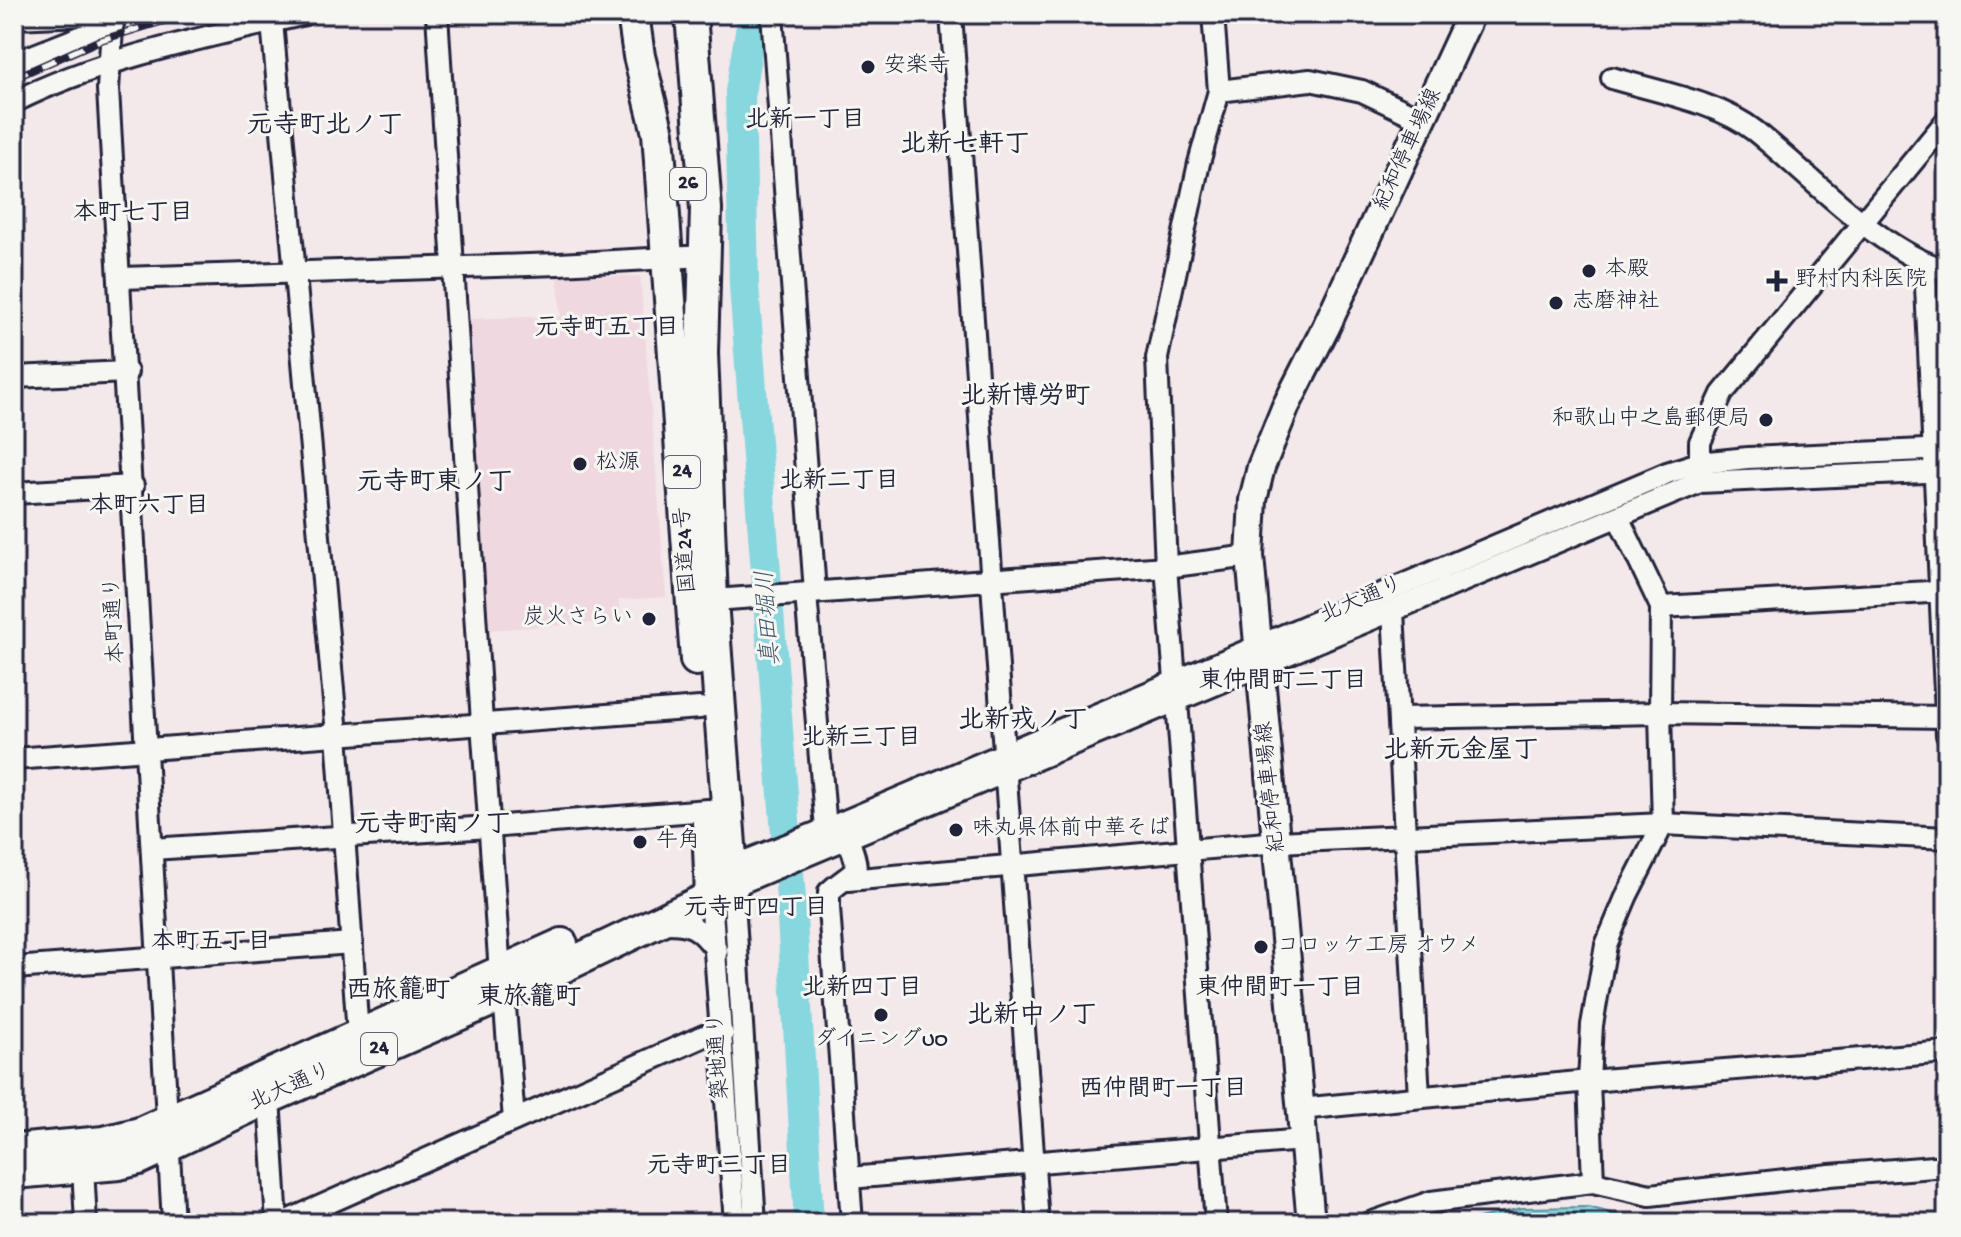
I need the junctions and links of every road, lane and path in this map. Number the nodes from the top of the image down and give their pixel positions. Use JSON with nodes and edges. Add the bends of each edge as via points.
{"nodes":[{"id":1,"x":305,"y":14,"type":"edge"},
{"id":2,"x":437,"y":14,"type":"edge"},
{"id":3,"x":633,"y":14,"type":"edge"},
{"id":4,"x":649,"y":14,"type":"edge"},
{"id":5,"x":674,"y":14,"type":"edge"},
{"id":6,"x":691,"y":14,"type":"edge"},
{"id":7,"x":772,"y":14,"type":"edge"},
{"id":8,"x":951,"y":14,"type":"edge"},
{"id":9,"x":1213,"y":14,"type":"edge"},
{"id":10,"x":1471,"y":14,"type":"edge"},
{"id":11,"x":111,"y":17,"type":"edge"},
{"id":12,"x":14,"y":18,"type":"edge"},
{"id":13,"x":272,"y":22,"type":"junction"},
{"id":14,"x":14,"y":63,"type":"edge"},
{"id":15,"x":112,"y":65,"type":"junction"},
{"id":16,"x":1612,"y":78,"type":"dead end"},
{"id":17,"x":1219,"y":91,"type":"junction"},
{"id":18,"x":14,"y":102,"type":"edge"},
{"id":19,"x":1423,"y":120,"type":"junction"},
{"id":20,"x":1947,"y":120,"type":"edge"},
{"id":21,"x":658,"y":133,"type":"junction"},
{"id":22,"x":1863,"y":223,"type":"junction"},
{"id":23,"x":689,"y":257,"type":"junction"},
{"id":24,"x":1925,"y":265,"type":"junction"},
{"id":25,"x":453,"y":267,"type":"junction"},
{"id":26,"x":1947,"y":270,"type":"edge"},
{"id":27,"x":294,"y":273,"type":"junction"},
{"id":28,"x":121,"y":278,"type":"junction"},
{"id":29,"x":127,"y":372,"type":"junction"},
{"id":30,"x":14,"y":377,"type":"edge"},
{"id":31,"x":1940,"y":449,"type":"edge"},
{"id":32,"x":1941,"y":471,"type":"edge"},
{"id":33,"x":1700,"y":472,"type":"junction"},
{"id":34,"x":133,"y":486,"type":"junction"},
{"id":35,"x":14,"y":493,"type":"edge"},
{"id":36,"x":1618,"y":517,"type":"junction"},
{"id":37,"x":1250,"y":556,"type":"junction"},
{"id":38,"x":1166,"y":567,"type":"junction"},
{"id":39,"x":991,"y":581,"type":"junction"},
{"id":40,"x":1943,"y":591,"type":"edge"},
{"id":41,"x":811,"y":593,"type":"junction"},
{"id":42,"x":701,"y":601,"type":"junction"},
{"id":43,"x":1661,"y":607,"type":"junction"},
{"id":44,"x":1393,"y":611,"type":"junction"},
{"id":45,"x":1260,"y":655,"type":"junction"},
{"id":46,"x":1175,"y":680,"type":"junction"},
{"id":47,"x":1177,"y":701,"type":"junction"},
{"id":48,"x":700,"y":708,"type":"junction"},
{"id":49,"x":1660,"y":713,"type":"junction"},
{"id":50,"x":1947,"y":717,"type":"edge"},
{"id":51,"x":1400,"y":718,"type":"junction"},
{"id":52,"x":482,"y":723,"type":"junction"},
{"id":53,"x":337,"y":734,"type":"junction"},
{"id":54,"x":1947,"y":735,"type":"edge"},
{"id":55,"x":147,"y":749,"type":"junction"},
{"id":56,"x":1004,"y":752,"type":"junction"},
{"id":57,"x":14,"y":759,"type":"edge"},
{"id":58,"x":1006,"y":774,"type":"junction"},
{"id":59,"x":708,"y":810,"type":"junction"},
{"id":60,"x":1663,"y":824,"type":"junction"},
{"id":61,"x":489,"y":827,"type":"junction"},
{"id":62,"x":826,"y":829,"type":"junction"},
{"id":63,"x":1405,"y":834,"type":"junction"},
{"id":64,"x":345,"y":837,"type":"junction"},
{"id":65,"x":1947,"y":838,"type":"edge"},
{"id":66,"x":848,"y":839,"type":"junction"},
{"id":67,"x":1278,"y":842,"type":"junction"},
{"id":68,"x":152,"y":849,"type":"junction"},
{"id":69,"x":1187,"y":849,"type":"junction"},
{"id":70,"x":798,"y":850,"type":"junction"},
{"id":71,"x":1013,"y":867,"type":"junction"},
{"id":72,"x":848,"y":880,"type":"junction"},
{"id":73,"x":721,"y":882,"type":"junction"},
{"id":74,"x":652,"y":923,"type":"junction"},
{"id":75,"x":352,"y":943,"type":"junction"},
{"id":76,"x":717,"y":951,"type":"junction"},
{"id":77,"x":158,"y":958,"type":"junction"},
{"id":78,"x":14,"y":968,"type":"edge"},
{"id":79,"x":502,"y":983,"type":"junction"},
{"id":80,"x":723,"y":1034,"type":"junction"},
{"id":81,"x":358,"y":1035,"type":"junction"},
{"id":82,"x":1947,"y":1052,"type":"edge"},
{"id":83,"x":1589,"y":1081,"type":"junction"},
{"id":84,"x":1419,"y":1097,"type":"junction"},
{"id":85,"x":269,"y":1098,"type":"junction"},
{"id":86,"x":1300,"y":1109,"type":"junction"},
{"id":87,"x":514,"y":1120,"type":"junction"},
{"id":88,"x":169,"y":1131,"type":"junction"},
{"id":89,"x":1303,"y":1140,"type":"junction"},
{"id":90,"x":1210,"y":1146,"type":"junction"},
{"id":91,"x":14,"y":1150,"type":"edge"},
{"id":92,"x":1034,"y":1161,"type":"junction"},
{"id":93,"x":1947,"y":1166,"type":"edge"},
{"id":94,"x":83,"y":1167,"type":"junction"},
{"id":95,"x":14,"y":1173,"type":"edge"},
{"id":96,"x":849,"y":1178,"type":"junction"},
{"id":97,"x":1593,"y":1182,"type":"junction"},
{"id":98,"x":86,"y":1223,"type":"edge"},
{"id":99,"x":173,"y":1223,"type":"edge"},
{"id":100,"x":277,"y":1223,"type":"edge"},
{"id":101,"x":283,"y":1223,"type":"edge"},
{"id":102,"x":735,"y":1223,"type":"edge"},
{"id":103,"x":755,"y":1223,"type":"edge"},
{"id":104,"x":852,"y":1223,"type":"edge"},
{"id":105,"x":1038,"y":1223,"type":"edge"},
{"id":106,"x":1216,"y":1223,"type":"edge"},
{"id":107,"x":1311,"y":1223,"type":"edge"},
{"id":108,"x":1370,"y":1223,"type":"edge"}],
"edges":[{"from":1,"to":13,"type":"street"},
{"from":2,"to":25,"type":"street"},
{"from":3,"to":21,"type":"highway","name":"国道24号","number":"24"},
{"from":4,"to":21,"type":"highway"},
{"from":5,"to":23,"type":"highway","number":"26"},
{"from":6,"to":23,"type":"highway","name":"国道24号","number":"24","via":[[706,209]]},
{"from":7,"to":41,"type":"street"},
{"from":8,"to":39,"type":"street"},
{"from":9,"to":17,"type":"street"},
{"from":10,"to":19,"type":"main road","name":"紀和停車場線"},
{"from":11,"to":12,"type":"street"},
{"from":11,"to":14,"type":"street"},
{"from":11,"to":15,"type":"street","name":"本町通り"},
{"from":13,"to":15,"type":"street"},
{"from":13,"to":27,"type":"street"},
{"from":15,"to":18,"type":"street"},
{"from":15,"to":28,"type":"street","name":"本町通り","via":[[109,103]]},
{"from":16,"to":22,"type":"street","via":[[1724,112],[1755,131]]},
{"from":17,"to":19,"type":"street","via":[[1310,80],[1362,91]]},
{"from":17,"to":38,"type":"street","via":[[1157,358]]},
{"from":19,"to":37,"type":"main road","name":"紀和停車場線","via":[[1261,467]]},
{"from":20,"to":22,"type":"street"},
{"from":21,"to":23,"type":"highway","name":"国道24号","number":"24"},
{"from":22,"to":24,"type":"street"},
{"from":22,"to":33,"type":"street","via":[[1722,394],[1700,442]]},
{"from":23,"to":25,"type":"street"},
{"from":23,"to":42,"type":"highway","name":"国道24号","number":"24"},
{"from":23,"to":42,"type":"highway","name":"国道24号","number":"24","via":[[702,353]]},
{"from":24,"to":26,"type":"street"},
{"from":24,"to":31,"type":"street"},
{"from":25,"to":27,"type":"street"},
{"from":25,"to":52,"type":"street"},
{"from":27,"to":28,"type":"street"},
{"from":27,"to":53,"type":"street"},
{"from":28,"to":29,"type":"street","name":"本町通り"},
{"from":29,"to":30,"type":"street"},
{"from":29,"to":34,"type":"street","name":"本町通り"},
{"from":31,"to":32,"type":"street"},
{"from":31,"to":33,"type":"street","name":"北大通り"},
{"from":32,"to":33,"type":"street","name":"北大通り"},
{"from":32,"to":40,"type":"street"},
{"from":33,"to":36,"type":"street","name":"北大通り"},
{"from":33,"to":45,"type":"street","name":"北大通り","via":[[1622,490]]},
{"from":34,"to":35,"type":"street"},
{"from":34,"to":55,"type":"street","name":"本町通り"},
{"from":36,"to":43,"type":"street"},
{"from":36,"to":44,"type":"street","name":"北大通り"},
{"from":37,"to":38,"type":"street"},
{"from":37,"to":45,"type":"main road","name":"紀和停車場線"},
{"from":38,"to":39,"type":"street"},
{"from":38,"to":46,"type":"street"},
{"from":39,"to":41,"type":"street"},
{"from":39,"to":56,"type":"street"},
{"from":40,"to":43,"type":"street"},
{"from":40,"to":50,"type":"street"},
{"from":41,"to":42,"type":"street"},
{"from":41,"to":62,"type":"street"},
{"from":42,"to":48,"type":"highway","name":"国道24号","number":"24"},
{"from":42,"to":73,"type":"highway","name":"国道24号","number":"24"},
{"from":43,"to":49,"type":"street"},
{"from":44,"to":45,"type":"street","name":"北大通り"},
{"from":44,"to":51,"type":"street"},
{"from":45,"to":46,"type":"street","name":"北大通り"},
{"from":45,"to":47,"type":"street","name":"北大通り"},
{"from":45,"to":67,"type":"main road","name":"紀和停車場線"},
{"from":46,"to":56,"type":"street","name":"北大通り"},
{"from":47,"to":58,"type":"street","name":"北大通り"},
{"from":47,"to":69,"type":"street"},
{"from":48,"to":52,"type":"street"},
{"from":48,"to":59,"type":"highway","name":"国道24号","number":"24"},
{"from":49,"to":50,"type":"street"},
{"from":49,"to":51,"type":"street"},
{"from":49,"to":60,"type":"street"},
{"from":50,"to":54,"type":"street"},
{"from":51,"to":63,"type":"street"},
{"from":52,"to":53,"type":"street"},
{"from":52,"to":61,"type":"street"},
{"from":53,"to":55,"type":"street"},
{"from":53,"to":64,"type":"street"},
{"from":55,"to":57,"type":"street"},
{"from":55,"to":68,"type":"street","name":"本町通り"},
{"from":56,"to":58,"type":"street"},
{"from":56,"to":62,"type":"street","name":"北大通り"},
{"from":58,"to":66,"type":"street","name":"北大通り"},
{"from":58,"to":71,"type":"street"},
{"from":59,"to":61,"type":"street"},
{"from":59,"to":73,"type":"highway","name":"国道24号","number":"24"},
{"from":60,"to":63,"type":"street"},
{"from":60,"to":65,"type":"street"},
{"from":60,"to":83,"type":"street","via":[[1606,945]]},
{"from":61,"to":64,"type":"street"},
{"from":61,"to":79,"type":"street"},
{"from":62,"to":70,"type":"street","name":"北大通り"},
{"from":63,"to":67,"type":"street"},
{"from":63,"to":84,"type":"street"},
{"from":64,"to":68,"type":"street"},
{"from":64,"to":75,"type":"street"},
{"from":66,"to":70,"type":"street","name":"北大通り"},
{"from":66,"to":72,"type":"street","via":[[858,862]]},
{"from":67,"to":69,"type":"street"},
{"from":67,"to":86,"type":"main road","name":"紀和停車場線"},
{"from":68,"to":77,"type":"street","name":"本町通り"},
{"from":69,"to":71,"type":"street"},
{"from":69,"to":90,"type":"street"},
{"from":70,"to":73,"type":"street"},
{"from":71,"to":72,"type":"street"},
{"from":71,"to":92,"type":"street"},
{"from":72,"to":96,"type":"street","via":[[829,892],[829,908]]},
{"from":73,"to":74,"type":"highway","name":"北大通り","number":"24"},
{"from":73,"to":76,"type":"street","name":"築地通り"},
{"from":73,"to":79,"type":"highway","name":"北大通り","number":"24"},
{"from":73,"to":103,"type":"street","name":"築地通り"},
{"from":74,"to":76,"type":"street","via":[[683,922],[703,932]]},
{"from":74,"to":79,"type":"highway","name":"北大通り","number":"24"},
{"from":75,"to":77,"type":"street"},
{"from":75,"to":81,"type":"street"},
{"from":76,"to":80,"type":"street","name":"築地通り"},
{"from":77,"to":78,"type":"street"},
{"from":77,"to":88,"type":"street","name":"本町通り"},
{"from":79,"to":81,"type":"highway","name":"北大通り","number":"24"},
{"from":79,"to":85,"type":"highway","name":"北大通り","number":"24"},
{"from":79,"to":87,"type":"street"},
{"from":80,"to":87,"type":"street","via":[[704,1036]]},
{"from":80,"to":102,"type":"street","name":"築地通り"},
{"from":81,"to":88,"type":"highway","name":"北大通り","number":"24"},
{"from":82,"to":83,"type":"street"},
{"from":83,"to":84,"type":"street"},
{"from":83,"to":97,"type":"street"},
{"from":84,"to":86,"type":"street"},
{"from":85,"to":88,"type":"highway","name":"北大通り","number":"24"},
{"from":85,"to":100,"type":"street"},
{"from":86,"to":89,"type":"main road","name":"紀和停車場線"},
{"from":87,"to":101,"type":"street"},
{"from":88,"to":91,"type":"highway","name":"北大通り","number":"24"},
{"from":88,"to":94,"type":"highway","name":"北大通り","number":"24","via":[[129,1162]]},
{"from":88,"to":99,"type":"street","name":"本町通り"},
{"from":89,"to":90,"type":"street"},
{"from":89,"to":107,"type":"main road","name":"紀和停車場線"},
{"from":90,"to":92,"type":"street"},
{"from":90,"to":106,"type":"street"},
{"from":92,"to":96,"type":"street"},
{"from":92,"to":105,"type":"street"},
{"from":93,"to":97,"type":"street","via":[[1650,1195]]},
{"from":94,"to":95,"type":"highway","name":"北大通り","number":"24"},
{"from":94,"to":98,"type":"street"},
{"from":96,"to":104,"type":"street"},
{"from":97,"to":108,"type":"street","via":[[1431,1202]]}]}
